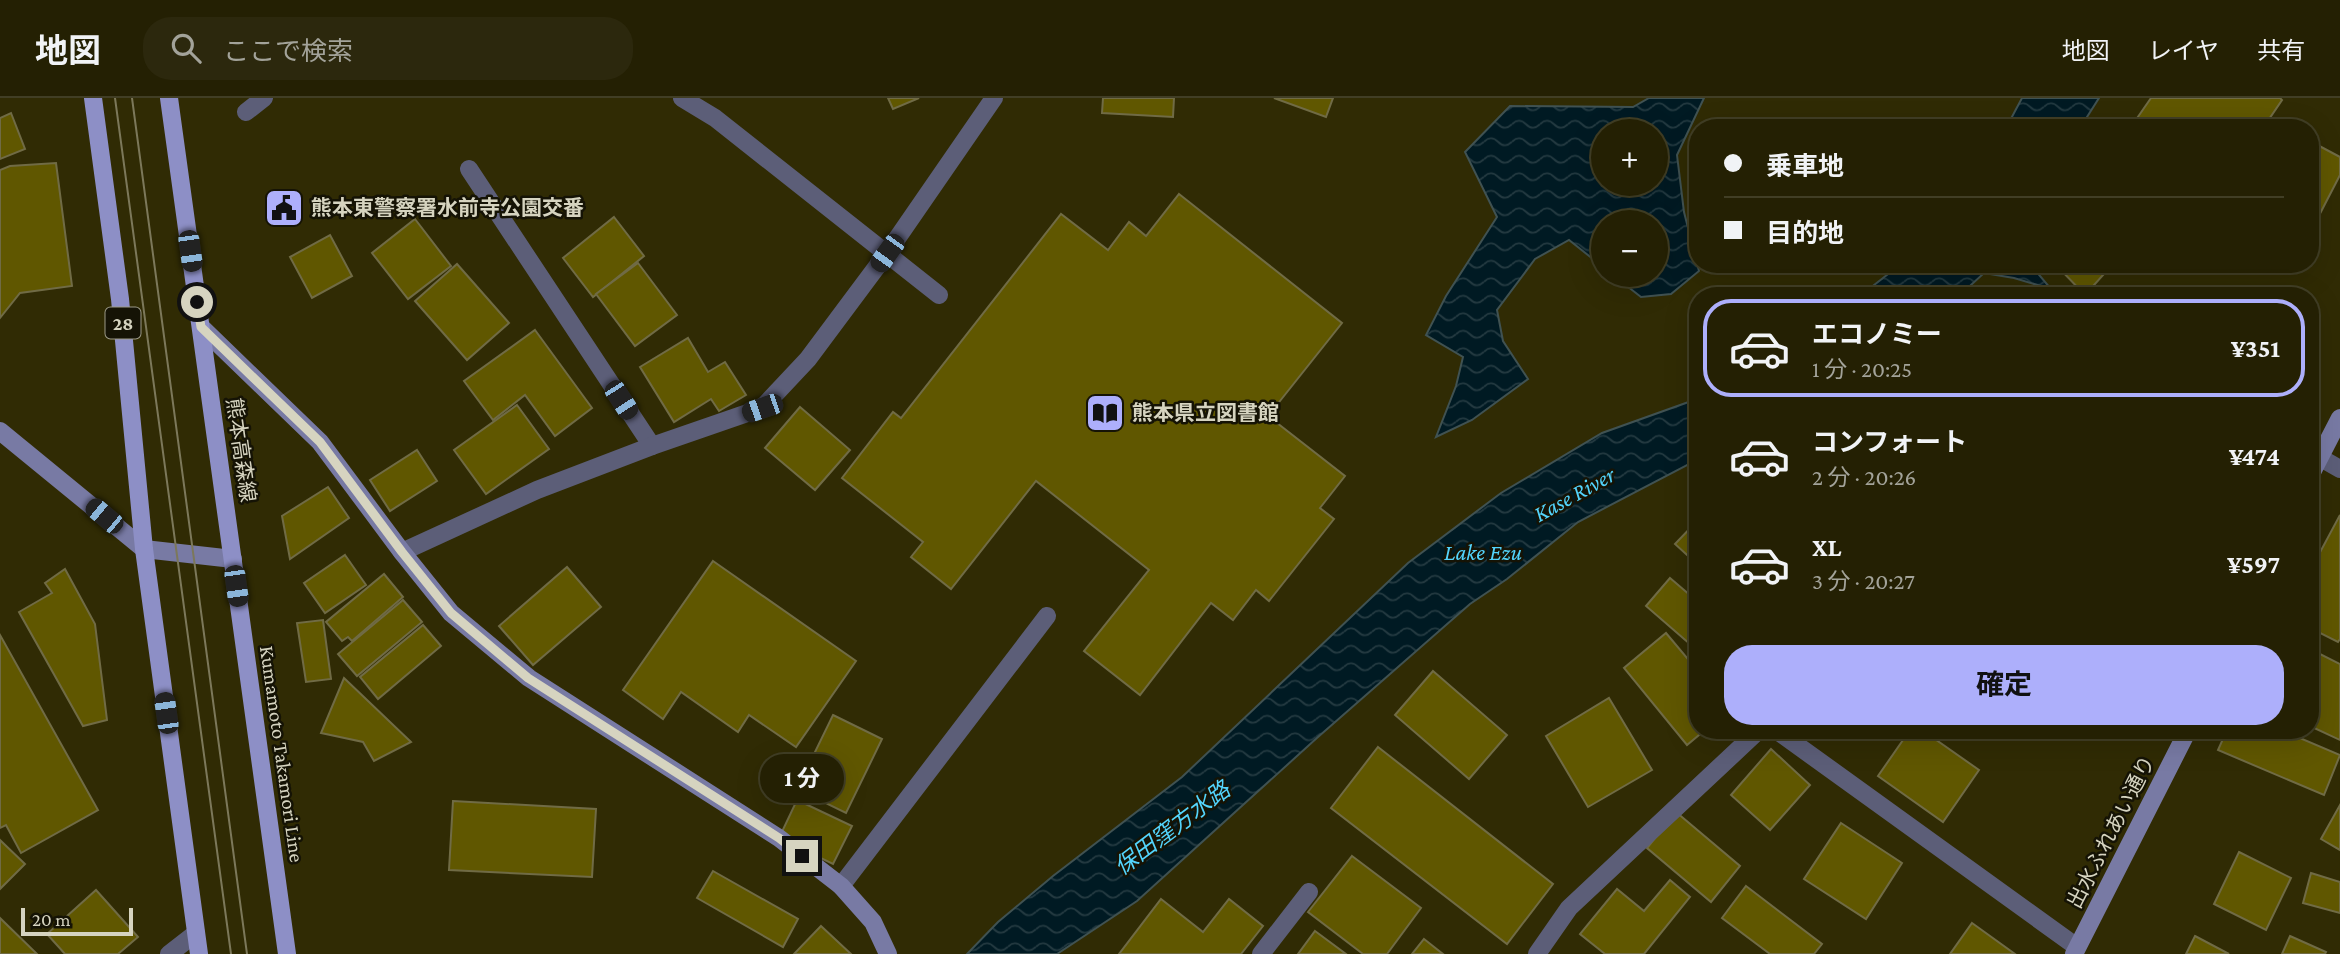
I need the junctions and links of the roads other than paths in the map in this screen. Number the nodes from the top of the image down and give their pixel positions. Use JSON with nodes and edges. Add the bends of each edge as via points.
{"nodes":[{"id":1,"x":93,"y":98,"type":"edge"},
{"id":2,"x":169,"y":98,"type":"edge"},
{"id":3,"x":264,"y":98,"type":"edge"},
{"id":4,"x":682,"y":98,"type":"edge"},
{"id":5,"x":994,"y":98,"type":"edge"},
{"id":6,"x":246,"y":111,"type":"dead end"},
{"id":7,"x":469,"y":169,"type":"dead end"},
{"id":8,"x":887,"y":253,"type":"junction"},
{"id":9,"x":939,"y":295,"type":"dead end"},
{"id":10,"x":201,"y":327,"type":"junction"},
{"id":11,"x":2340,"y":418,"type":"edge"},
{"id":12,"x":1,"y":433,"type":"edge"},
{"id":13,"x":652,"y":446,"type":"junction"},
{"id":14,"x":2319,"y":457,"type":"joint"},
{"id":15,"x":2340,"y":469,"type":"edge"},
{"id":16,"x":144,"y":549,"type":"junction"},
{"id":17,"x":402,"y":552,"type":"junction"},
{"id":18,"x":233,"y":559,"type":"junction"},
{"id":19,"x":1047,"y":616,"type":"dead end"},
{"id":20,"x":1749,"y":739,"type":"edge"},
{"id":21,"x":1788,"y":739,"type":"edge"},
{"id":22,"x":2183,"y":739,"type":"edge"},
{"id":23,"x":841,"y":886,"type":"junction"},
{"id":24,"x":1309,"y":892,"type":"dead end"},
{"id":25,"x":196,"y":933,"type":"junction"},
{"id":26,"x":2075,"y":951,"type":"edge"},
{"id":27,"x":169,"y":954,"type":"edge"},
{"id":28,"x":199,"y":954,"type":"edge"},
{"id":29,"x":287,"y":954,"type":"edge"},
{"id":30,"x":888,"y":954,"type":"edge"},
{"id":31,"x":1261,"y":954,"type":"edge"},
{"id":32,"x":1538,"y":954,"type":"edge"}],
"edges":[{"from":1,"to":16,"type":"main road","number":"28","via":[[120,299]]},
{"from":2,"to":10,"type":"main road","name":"熊本高森線"},
{"from":3,"to":6,"type":"street"},
{"from":4,"to":8,"type":"street","via":[[715,118]]},
{"from":5,"to":8,"type":"street"},
{"from":7,"to":13,"type":"street"},
{"from":8,"to":9,"type":"street"},
{"from":8,"to":13,"type":"street","via":[[808,359],[762,408]]},
{"from":10,"to":17,"type":"street","via":[[320,442]]},
{"from":10,"to":18,"type":"main road","name":"熊本高森線"},
{"from":11,"to":14,"type":"street"},
{"from":12,"to":16,"type":"street"},
{"from":13,"to":17,"type":"street","via":[[537,490]]},
{"from":14,"to":15,"type":"street"},
{"from":16,"to":18,"type":"street"},
{"from":16,"to":25,"type":"main road","number":"28"},
{"from":17,"to":23,"type":"street","via":[[451,613],[528,678],[779,838]]},
{"from":18,"to":29,"type":"main road","name":"Kumamoto Takamori Line"},
{"from":19,"to":23,"type":"street"},
{"from":20,"to":32,"type":"street","via":[[1569,908]]},
{"from":21,"to":26,"type":"street"},
{"from":22,"to":26,"type":"street","name":"出水ふれあい通り"},
{"from":23,"to":30,"type":"street","via":[[873,922]]},
{"from":24,"to":31,"type":"street"},
{"from":25,"to":27,"type":"street"},
{"from":25,"to":28,"type":"main road","number":"28"}]}
